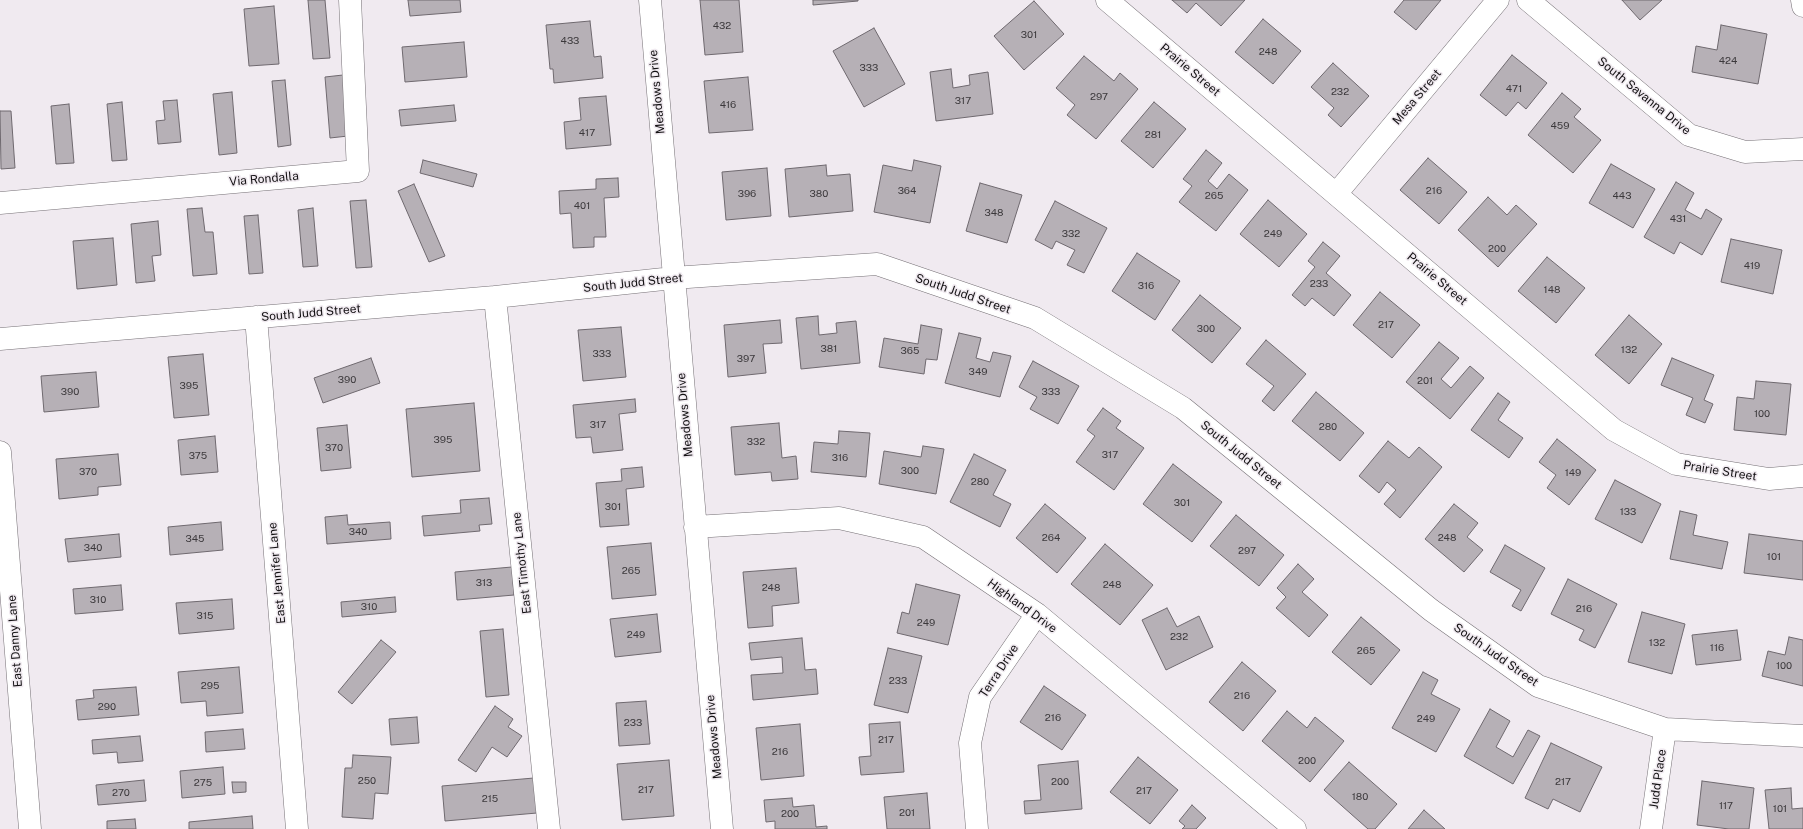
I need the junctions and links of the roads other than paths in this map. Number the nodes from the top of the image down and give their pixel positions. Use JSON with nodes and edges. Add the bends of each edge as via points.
{"nodes":[{"id":1,"x":350,"y":0,"type":"edge"},
{"id":2,"x":650,"y":0,"type":"edge"},
{"id":3,"x":1107,"y":0,"type":"edge"},
{"id":4,"x":1498,"y":0,"type":"edge"},
{"id":5,"x":1528,"y":0,"type":"edge"},
{"id":6,"x":1802,"y":0,"type":"edge"},
{"id":7,"x":1803,"y":6,"type":"edge"},
{"id":8,"x":1803,"y":149,"type":"edge"},
{"id":9,"x":1336,"y":194,"type":"junction"},
{"id":10,"x":0,"y":203,"type":"edge"},
{"id":11,"x":673,"y":278,"type":"junction"},
{"id":12,"x":495,"y":297,"type":"junction"},
{"id":13,"x":256,"y":317,"type":"junction"},
{"id":14,"x":0,"y":339,"type":"edge"},
{"id":15,"x":0,"y":452,"type":"edge"},
{"id":16,"x":1803,"y":476,"type":"edge"},
{"id":17,"x":695,"y":527,"type":"junction"},
{"id":18,"x":1037,"y":614,"type":"junction"},
{"id":19,"x":1665,"y":729,"type":"junction"},
{"id":20,"x":1803,"y":736,"type":"edge"},
{"id":21,"x":30,"y":829,"type":"edge"},
{"id":22,"x":297,"y":829,"type":"edge"},
{"id":23,"x":550,"y":829,"type":"edge"},
{"id":24,"x":722,"y":829,"type":"edge"},
{"id":25,"x":977,"y":829,"type":"edge"},
{"id":26,"x":1295,"y":829,"type":"edge"},
{"id":27,"x":1651,"y":829,"type":"edge"}],
"edges":[{"from":1,"to":10,"type":"street","name":"Via Rondalla","via":[[358,171]]},
{"from":2,"to":11,"type":"street","name":"Meadows Drive"},
{"from":3,"to":9,"type":"street","name":"Prairie Street"},
{"from":4,"to":9,"type":"street","name":"Mesa Street"},
{"from":5,"to":8,"type":"street","name":"South Savanna Drive","via":[[1689,135],[1745,152]]},
{"from":6,"to":7,"type":"street"},
{"from":9,"to":16,"type":"street","name":"Prairie Street","via":[[1614,430],[1676,464],[1769,479]]},
{"from":11,"to":12,"type":"street","name":"South Judd Street"},
{"from":11,"to":17,"type":"street","name":"Meadows Drive"},
{"from":11,"to":19,"type":"street","name":"South Judd Street","via":[[877,264],[1034,318],[1182,408],[1431,610],[1538,686]]},
{"from":12,"to":13,"type":"street","name":"South Judd Street"},
{"from":12,"to":23,"type":"street","name":"East Timothy Lane"},
{"from":13,"to":14,"type":"street","name":"South Judd Street"},
{"from":13,"to":22,"type":"street","name":"East Jennifer Lane"},
{"from":15,"to":21,"type":"street","name":"East Danny Lane"},
{"from":17,"to":18,"type":"street","name":"Highland Drive","via":[[839,518],[923,537]]},
{"from":17,"to":24,"type":"street","name":"Meadows Drive"},
{"from":18,"to":25,"type":"street","name":"Terra Drive","via":[[980,697],[970,743]]},
{"from":18,"to":26,"type":"street","name":"Highland Drive"},
{"from":19,"to":20,"type":"street","name":"South Judd Street"},
{"from":19,"to":27,"type":"street","name":"Judd Place"}]}
